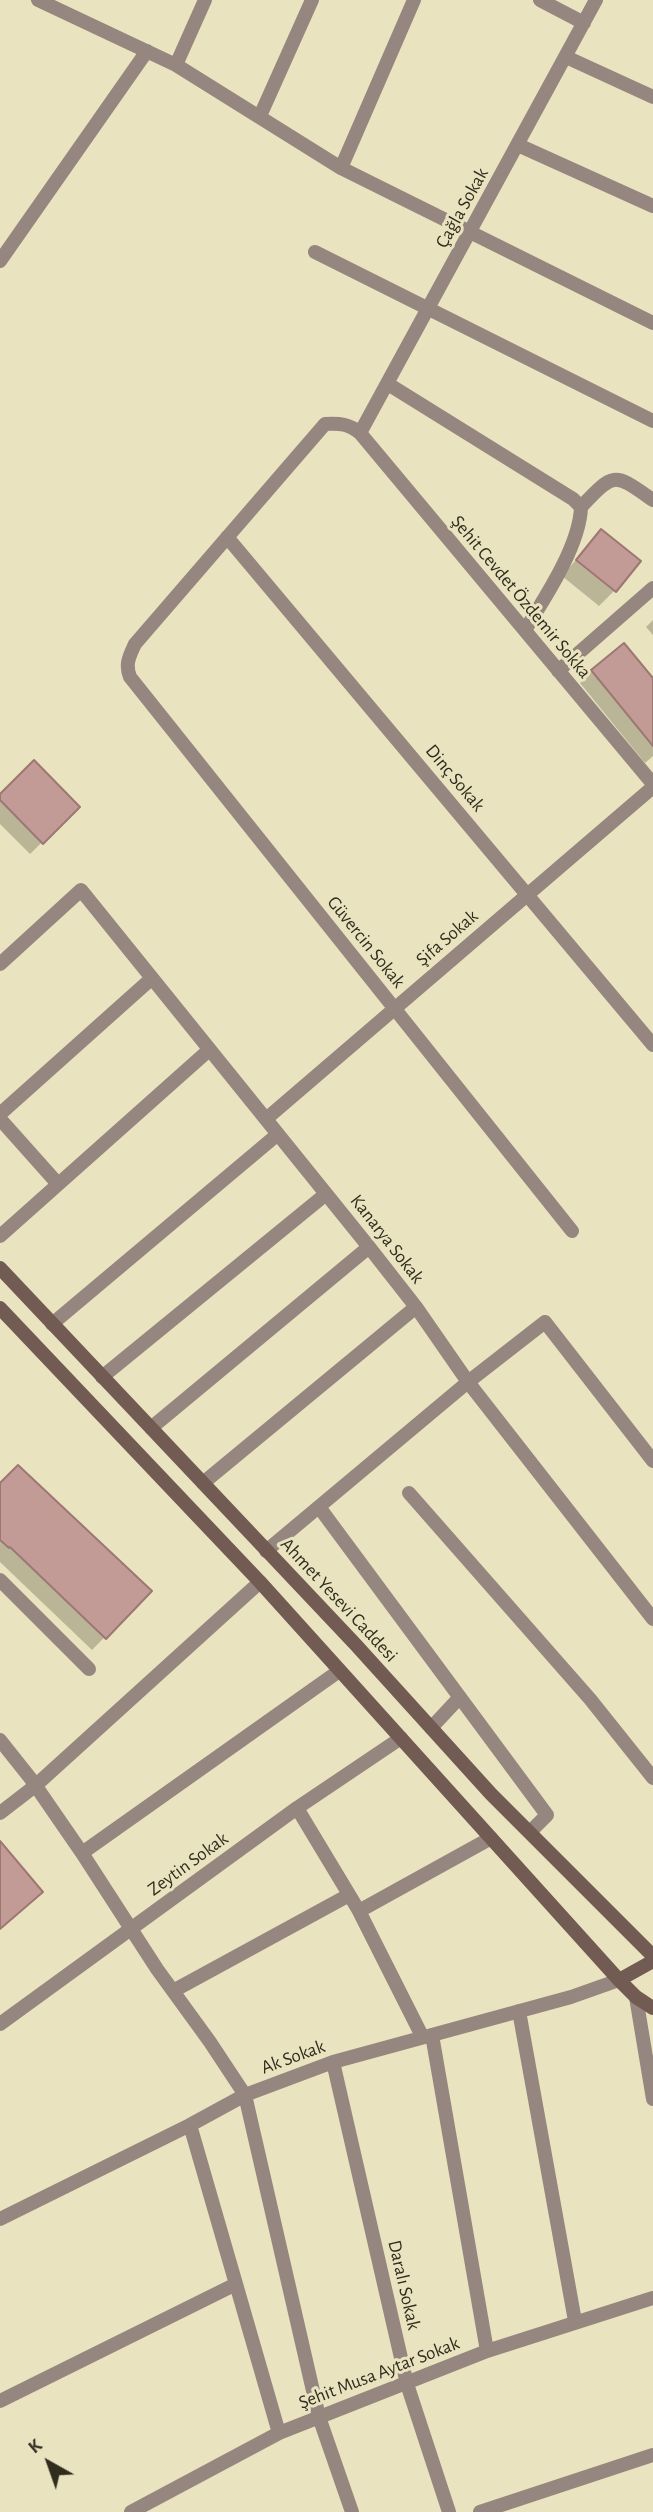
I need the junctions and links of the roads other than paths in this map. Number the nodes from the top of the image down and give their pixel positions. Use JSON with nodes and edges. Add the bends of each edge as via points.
{"nodes":[{"id":1,"x":38,"y":0,"type":"edge"},
{"id":2,"x":205,"y":0,"type":"edge"},
{"id":3,"x":312,"y":0,"type":"edge"},
{"id":4,"x":414,"y":0,"type":"edge"},
{"id":5,"x":540,"y":0,"type":"edge"},
{"id":6,"x":596,"y":0,"type":"edge"},
{"id":7,"x":584,"y":23,"type":"junction"},
{"id":8,"x":146,"y":51,"type":"junction"},
{"id":9,"x":566,"y":57,"type":"junction"},
{"id":10,"x":176,"y":65,"type":"junction"},
{"id":11,"x":653,"y":97,"type":"edge"},
{"id":12,"x":260,"y":116,"type":"junction"},
{"id":13,"x":518,"y":145,"type":"junction"},
{"id":14,"x":341,"y":167,"type":"junction"},
{"id":15,"x":653,"y":206,"type":"edge"},
{"id":16,"x":471,"y":232,"type":"junction"},
{"id":17,"x":315,"y":252,"type":"dead end"},
{"id":18,"x":0,"y":261,"type":"edge"},
{"id":19,"x":429,"y":309,"type":"junction"},
{"id":20,"x":653,"y":323,"type":"edge"},
{"id":21,"x":388,"y":384,"type":"junction"},
{"id":22,"x":653,"y":421,"type":"edge"},
{"id":23,"x":360,"y":433,"type":"junction"},
{"id":24,"x":653,"y":500,"type":"edge"},
{"id":25,"x":581,"y":507,"type":"junction"},
{"id":26,"x":228,"y":537,"type":"junction"},
{"id":27,"x":653,"y":588,"type":"edge"},
{"id":28,"x":524,"y":630,"type":"junction"},
{"id":29,"x":558,"y":671,"type":"junction"},
{"id":30,"x":653,"y":785,"type":"edge"},
{"id":31,"x":528,"y":894,"type":"junction"},
{"id":32,"x":2,"y":959,"type":"edge"},
{"id":33,"x":151,"y":979,"type":"junction"},
{"id":34,"x":394,"y":1009,"type":"junction"},
{"id":35,"x":653,"y":1045,"type":"edge"},
{"id":36,"x":209,"y":1050,"type":"junction"},
{"id":37,"x":0,"y":1114,"type":"edge"},
{"id":38,"x":0,"y":1119,"type":"edge"},
{"id":39,"x":265,"y":1119,"type":"junction"},
{"id":40,"x":278,"y":1134,"type":"junction"},
{"id":41,"x":58,"y":1184,"type":"junction"},
{"id":42,"x":326,"y":1194,"type":"junction"},
{"id":43,"x":572,"y":1231,"type":"dead end"},
{"id":44,"x":0,"y":1236,"type":"edge"},
{"id":45,"x":369,"y":1247,"type":"junction"},
{"id":46,"x":0,"y":1268,"type":"edge"},
{"id":47,"x":416,"y":1307,"type":"junction"},
{"id":48,"x":0,"y":1308,"type":"edge"},
{"id":49,"x":52,"y":1324,"type":"junction"},
{"id":50,"x":102,"y":1377,"type":"junction"},
{"id":51,"x":468,"y":1382,"type":"junction"},
{"id":52,"x":151,"y":1428,"type":"junction"},
{"id":53,"x":653,"y":1461,"type":"edge"},
{"id":54,"x":203,"y":1483,"type":"junction"},
{"id":55,"x":409,"y":1493,"type":"dead end"},
{"id":56,"x":319,"y":1507,"type":"junction"},
{"id":57,"x":266,"y":1551,"type":"junction"},
{"id":58,"x":260,"y":1582,"type":"junction"},
{"id":59,"x":2,"y":1587,"type":"edge"},
{"id":60,"x":653,"y":1619,"type":"edge"},
{"id":61,"x":89,"y":1669,"type":"dead end"},
{"id":62,"x":339,"y":1671,"type":"junction"},
{"id":63,"x":460,"y":1696,"type":"junction"},
{"id":64,"x":431,"y":1728,"type":"junction"},
{"id":65,"x":401,"y":1738,"type":"junction"},
{"id":66,"x":0,"y":1740,"type":"edge"},
{"id":67,"x":653,"y":1778,"type":"edge"},
{"id":68,"x":36,"y":1786,"type":"junction"},
{"id":69,"x":297,"y":1808,"type":"junction"},
{"id":70,"x":0,"y":1813,"type":"edge"},
{"id":71,"x":530,"y":1832,"type":"junction"},
{"id":72,"x":491,"y":1838,"type":"junction"},
{"id":73,"x":82,"y":1853,"type":"junction"},
{"id":74,"x":349,"y":1895,"type":"junction"},
{"id":75,"x":359,"y":1911,"type":"junction"},
{"id":76,"x":131,"y":1928,"type":"junction"},
{"id":77,"x":653,"y":1956,"type":"edge"},
{"id":78,"x":653,"y":1961,"type":"edge"},
{"id":79,"x":619,"y":1980,"type":"junction"},
{"id":80,"x":173,"y":1991,"type":"junction"},
{"id":81,"x":636,"y":1997,"type":"junction"},
{"id":82,"x":653,"y":2008,"type":"edge"},
{"id":83,"x":519,"y":2011,"type":"junction"},
{"id":84,"x":0,"y":2024,"type":"edge"},
{"id":85,"x":427,"y":2036,"type":"junction"},
{"id":86,"x":333,"y":2062,"type":"junction"},
{"id":87,"x":245,"y":2095,"type":"junction"},
{"id":88,"x":653,"y":2099,"type":"edge"},
{"id":89,"x":190,"y":2125,"type":"junction"},
{"id":90,"x":0,"y":2219,"type":"edge"},
{"id":91,"x":236,"y":2284,"type":"junction"},
{"id":92,"x":653,"y":2298,"type":"edge"},
{"id":93,"x":575,"y":2321,"type":"junction"},
{"id":94,"x":487,"y":2351,"type":"junction"},
{"id":95,"x":407,"y":2384,"type":"junction"},
{"id":96,"x":0,"y":2401,"type":"edge"},
{"id":97,"x":319,"y":2417,"type":"junction"},
{"id":98,"x":279,"y":2433,"type":"junction"},
{"id":99,"x":653,"y":2455,"type":"edge"},
{"id":100,"x":131,"y":2512,"type":"edge"},
{"id":101,"x":352,"y":2512,"type":"edge"},
{"id":102,"x":449,"y":2512,"type":"edge"},
{"id":103,"x":480,"y":2512,"type":"edge"}],
"edges":[{"from":1,"to":8,"type":"street"},
{"from":2,"to":10,"type":"street"},
{"from":3,"to":12,"type":"street"},
{"from":4,"to":14,"type":"street"},
{"from":5,"to":7,"type":"street"},
{"from":6,"to":7,"type":"street","name":"Çağla Sokak"},
{"from":7,"to":9,"type":"street","name":"Çağla Sokak"},
{"from":8,"to":10,"type":"street"},
{"from":8,"to":18,"type":"street"},
{"from":9,"to":11,"type":"street"},
{"from":9,"to":13,"type":"street","name":"Çağla Sokak"},
{"from":10,"to":12,"type":"street"},
{"from":12,"to":14,"type":"street"},
{"from":13,"to":15,"type":"street"},
{"from":13,"to":16,"type":"street","name":"Çağla Sokak"},
{"from":14,"to":16,"type":"street"},
{"from":16,"to":19,"type":"street","name":"Çağla Sokak"},
{"from":16,"to":20,"type":"street"},
{"from":17,"to":19,"type":"street"},
{"from":19,"to":21,"type":"street","name":"Çağla Sokak"},
{"from":19,"to":22,"type":"street"},
{"from":21,"to":23,"type":"street","name":"Çağla Sokak"},
{"from":21,"to":25,"type":"street"},
{"from":23,"to":26,"type":"street","via":[[352,426],[325,424]]},
{"from":23,"to":28,"type":"street","name":"Şehit Cevdet Özdemir Sokka"},
{"from":24,"to":25,"type":"street","via":[[624,480],[611,480]]},
{"from":25,"to":28,"type":"street","via":[[570,549]]},
{"from":26,"to":31,"type":"street","name":"Dinç Sokak"},
{"from":26,"to":34,"type":"street","name":"Güvercin Sokak","via":[[135,644],[126,668]]},
{"from":27,"to":29,"type":"street"},
{"from":28,"to":29,"type":"street","name":"Şehit Cevdet Özdemir Sokka"},
{"from":29,"to":30,"type":"street","name":"Şehit Cevdet Özdemir Sokka"},
{"from":30,"to":31,"type":"street","name":"Şifa Sokak"},
{"from":31,"to":34,"type":"street","name":"Şifa Sokak"},
{"from":31,"to":35,"type":"street","name":"Dinç Sokak"},
{"from":32,"to":33,"type":"street","name":"Kanarya Sokak","via":[[81,890]]},
{"from":33,"to":36,"type":"street","name":"Kanarya Sokak"},
{"from":33,"to":37,"type":"street"},
{"from":34,"to":39,"type":"street","name":"Şifa Sokak"},
{"from":34,"to":43,"type":"street","name":"Güvercin Sokak"},
{"from":36,"to":39,"type":"street","name":"Kanarya Sokak"},
{"from":36,"to":41,"type":"street"},
{"from":38,"to":41,"type":"street"},
{"from":39,"to":40,"type":"street","name":"Kanarya Sokak"},
{"from":40,"to":42,"type":"street","name":"Kanarya Sokak"},
{"from":40,"to":49,"type":"street"},
{"from":41,"to":44,"type":"street"},
{"from":42,"to":45,"type":"street","name":"Kanarya Sokak"},
{"from":42,"to":50,"type":"street"},
{"from":45,"to":47,"type":"street","name":"Kanarya Sokak"},
{"from":45,"to":52,"type":"street"},
{"from":46,"to":49,"type":"main road","name":"Ahmet Yesevi Caddesi"},
{"from":47,"to":51,"type":"street","name":"Kanarya Sokak"},
{"from":47,"to":54,"type":"street"},
{"from":48,"to":58,"type":"main road"},
{"from":49,"to":50,"type":"main road","name":"Ahmet Yesevi Caddesi"},
{"from":50,"to":52,"type":"main road","name":"Ahmet Yesevi Caddesi"},
{"from":51,"to":53,"type":"street","via":[[545,1322]]},
{"from":51,"to":56,"type":"street"},
{"from":51,"to":60,"type":"street","name":"Kanarya Sokak"},
{"from":52,"to":54,"type":"main road","name":"Ahmet Yesevi Caddesi"},
{"from":54,"to":57,"type":"main road","name":"Ahmet Yesevi Caddesi"},
{"from":55,"to":67,"type":"street","via":[[590,1699]]},
{"from":56,"to":57,"type":"street"},
{"from":56,"to":63,"type":"street"},
{"from":57,"to":64,"type":"main road","name":"Ahmet Yesevi Caddesi"},
{"from":58,"to":62,"type":"main road"},
{"from":58,"to":68,"type":"street"},
{"from":59,"to":61,"type":"street"},
{"from":62,"to":65,"type":"main road"},
{"from":62,"to":73,"type":"street"},
{"from":63,"to":64,"type":"street"},
{"from":63,"to":71,"type":"street","via":[[547,1815]]},
{"from":64,"to":71,"type":"main road","name":"Ahmet Yesevi Caddesi"},
{"from":65,"to":69,"type":"street","name":"Zeytin Sokak"},
{"from":65,"to":72,"type":"main road"},
{"from":66,"to":68,"type":"street"},
{"from":68,"to":70,"type":"street"},
{"from":68,"to":73,"type":"street"},
{"from":69,"to":74,"type":"street"},
{"from":69,"to":76,"type":"street","name":"Zeytin Sokak"},
{"from":71,"to":77,"type":"main road","name":"Ahmet Yesevi Caddesi"},
{"from":72,"to":75,"type":"street"},
{"from":72,"to":79,"type":"main road"},
{"from":73,"to":76,"type":"street"},
{"from":74,"to":75,"type":"street"},
{"from":74,"to":80,"type":"street"},
{"from":75,"to":85,"type":"street"},
{"from":76,"to":80,"type":"street"},
{"from":76,"to":84,"type":"street","name":"Zeytin Sokak"},
{"from":78,"to":79,"type":"main road"},
{"from":79,"to":81,"type":"main road"},
{"from":79,"to":83,"type":"street","name":"Ak Sokak"},
{"from":80,"to":87,"type":"street"},
{"from":81,"to":82,"type":"main road"},
{"from":81,"to":88,"type":"street"},
{"from":83,"to":85,"type":"street","name":"Ak Sokak"},
{"from":83,"to":93,"type":"street"},
{"from":85,"to":86,"type":"street","name":"Ak Sokak"},
{"from":85,"to":94,"type":"street"},
{"from":86,"to":87,"type":"street","name":"Ak Sokak"},
{"from":86,"to":95,"type":"street","name":"Daralı Sokak"},
{"from":87,"to":89,"type":"street","name":"Ak Sokak"},
{"from":87,"to":97,"type":"street"},
{"from":89,"to":90,"type":"street","name":"Ak Sokak"},
{"from":89,"to":91,"type":"street"},
{"from":91,"to":96,"type":"street"},
{"from":91,"to":98,"type":"street"},
{"from":92,"to":93,"type":"street","name":"Şehit Musa Aytar Sokak"},
{"from":93,"to":94,"type":"street","name":"Şehit Musa Aytar Sokak"},
{"from":94,"to":95,"type":"street","name":"Şehit Musa Aytar Sokak"},
{"from":95,"to":97,"type":"street","name":"Şehit Musa Aytar Sokak"},
{"from":95,"to":102,"type":"street","name":"Daralı Sokak"},
{"from":97,"to":98,"type":"street","name":"Şehit Musa Aytar Sokak"},
{"from":97,"to":101,"type":"street"},
{"from":98,"to":100,"type":"street","name":"Şehit Musa Aytar Sokak"},
{"from":99,"to":103,"type":"street"}]}
